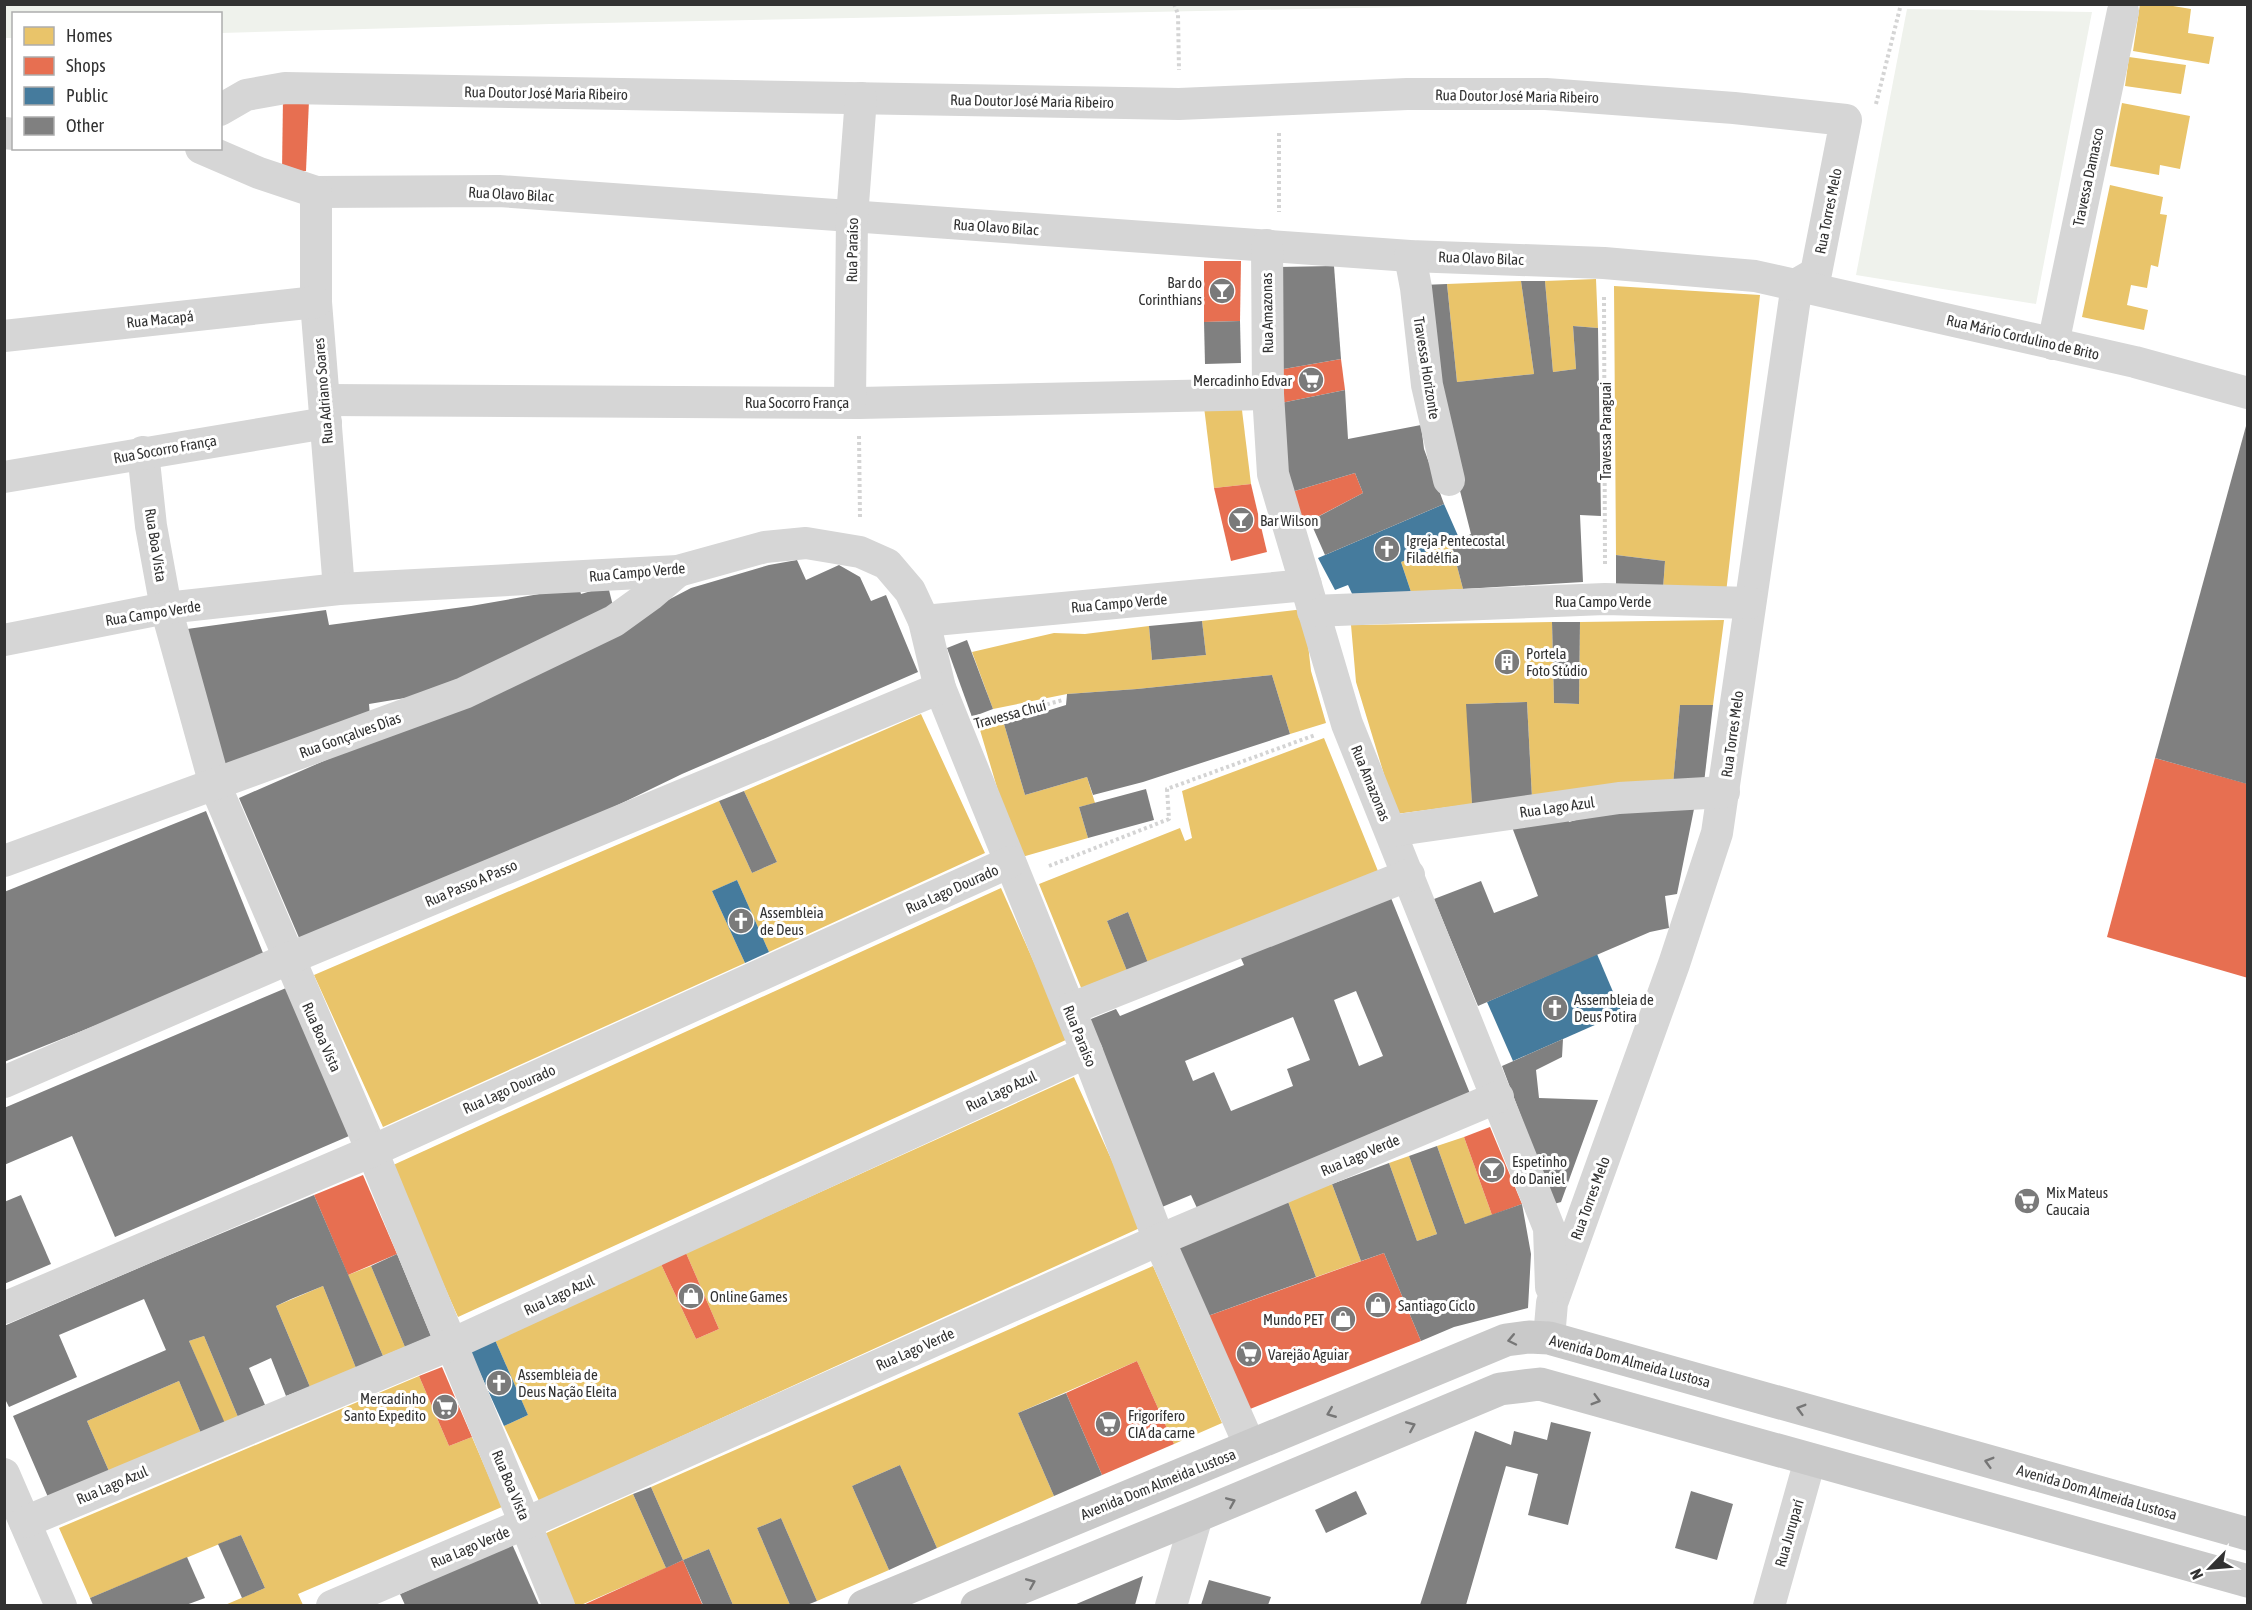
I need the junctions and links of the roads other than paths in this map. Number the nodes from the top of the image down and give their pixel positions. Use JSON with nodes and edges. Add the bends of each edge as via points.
{"nodes":[{"id":1,"x":2122,"y":11,"type":"dead end"},
{"id":2,"x":861,"y":98,"type":"junction"},
{"id":3,"x":222,"y":109,"type":"edge"},
{"id":4,"x":1846,"y":120,"type":"joint"},
{"id":5,"x":206,"y":150,"type":"edge"},
{"id":6,"x":316,"y":192,"type":"junction"},
{"id":7,"x":852,"y":217,"type":"junction"},
{"id":8,"x":1273,"y":245,"type":"junction"},
{"id":9,"x":1410,"y":256,"type":"junction"},
{"id":10,"x":1797,"y":284,"type":"junction"},
{"id":11,"x":316,"y":302,"type":"junction"},
{"id":12,"x":4,"y":336,"type":"edge"},
{"id":13,"x":2053,"y":344,"type":"junction"},
{"id":14,"x":2247,"y":393,"type":"edge"},
{"id":15,"x":1268,"y":394,"type":"junction"},
{"id":16,"x":855,"y":402,"type":"junction"},
{"id":17,"x":326,"y":412,"type":"junction"},
{"id":18,"x":143,"y":452,"type":"junction"},
{"id":19,"x":4,"y":477,"type":"edge"},
{"id":20,"x":1449,"y":480,"type":"dead end"},
{"id":21,"x":678,"y":571,"type":"junction"},
{"id":22,"x":339,"y":589,"type":"junction"},
{"id":23,"x":1310,"y":598,"type":"junction"},
{"id":24,"x":1750,"y":603,"type":"junction"},
{"id":25,"x":166,"y":608,"type":"junction"},
{"id":26,"x":924,"y":621,"type":"junction"},
{"id":27,"x":4,"y":640,"type":"edge"},
{"id":28,"x":940,"y":688,"type":"junction"},
{"id":29,"x":215,"y":785,"type":"junction"},
{"id":30,"x":1724,"y":792,"type":"junction"},
{"id":31,"x":1391,"y":831,"type":"junction"},
{"id":32,"x":4,"y":861,"type":"edge"},
{"id":33,"x":1014,"y":870,"type":"junction"},
{"id":34,"x":1409,"y":875,"type":"junction"},
{"id":35,"x":288,"y":959,"type":"junction"},
{"id":36,"x":1070,"y":1009,"type":"junction"},
{"id":37,"x":1087,"y":1052,"type":"junction"},
{"id":38,"x":4,"y":1082,"type":"edge"},
{"id":39,"x":1498,"y":1097,"type":"junction"},
{"id":40,"x":372,"y":1151,"type":"junction"},
{"id":41,"x":1159,"y":1240,"type":"junction"},
{"id":42,"x":1552,"y":1303,"type":"junction"},
{"id":43,"x":4,"y":1308,"type":"edge"},
{"id":44,"x":1549,"y":1338,"type":"junction"},
{"id":45,"x":452,"y":1344,"type":"junction"},
{"id":46,"x":1250,"y":1446,"type":"junction"},
{"id":47,"x":1810,"y":1460,"type":"junction"},
{"id":48,"x":4,"y":1474,"type":"edge"},
{"id":49,"x":1093,"y":1510,"type":"junction"},
{"id":50,"x":1197,"y":1516,"type":"junction"},
{"id":51,"x":25,"y":1522,"type":"junction"},
{"id":52,"x":526,"y":1523,"type":"junction"},
{"id":53,"x":2247,"y":1534,"type":"edge"},
{"id":54,"x":1107,"y":1552,"type":"junction"},
{"id":55,"x":2247,"y":1581,"type":"edge"},
{"id":56,"x":61,"y":1605,"type":"edge"},
{"id":57,"x":332,"y":1605,"type":"edge"},
{"id":58,"x":559,"y":1605,"type":"edge"},
{"id":59,"x":864,"y":1605,"type":"edge"},
{"id":60,"x":977,"y":1605,"type":"edge"},
{"id":61,"x":1171,"y":1605,"type":"edge"},
{"id":62,"x":1769,"y":1605,"type":"edge"}],
"edges":[{"from":1,"to":13,"type":"street","name":"Travessa Damasco"},
{"from":2,"to":3,"type":"street","name":"Rua Doutor José Maria Ribeiro","via":[[285,88],[246,95]]},
{"from":2,"to":4,"type":"street","name":"Rua Doutor José Maria Ribeiro","via":[[1179,104],[1407,94],[1546,94]]},
{"from":2,"to":7,"type":"street","name":"Rua Paraíso"},
{"from":4,"to":10,"type":"street","name":"Rua Torres Melo","via":[[1816,273]]},
{"from":5,"to":6,"type":"street","name":"Rua Olavo Bilac"},
{"from":6,"to":7,"type":"street","name":"Rua Olavo Bilac","via":[[499,191]]},
{"from":6,"to":11,"type":"street","name":"Rua Adriano Soares"},
{"from":7,"to":8,"type":"street","name":"Rua Olavo Bilac"},
{"from":7,"to":16,"type":"street","name":"Rua Paraíso"},
{"from":8,"to":9,"type":"street","name":"Rua Olavo Bilac"},
{"from":8,"to":15,"type":"street","name":"Rua Amazonas"},
{"from":9,"to":10,"type":"street","name":"Rua Olavo Bilac","via":[[1604,263],[1755,276]]},
{"from":9,"to":20,"type":"street","name":"Travessa Horizonte","via":[[1427,385]]},
{"from":10,"to":13,"type":"street","name":"Rua Mário Cordulino de Brito"},
{"from":10,"to":24,"type":"street","name":"Rua Torres Melo"},
{"from":11,"to":12,"type":"street","name":"Rua Macapá"},
{"from":11,"to":17,"type":"street","name":"Rua Adriano Soares"},
{"from":13,"to":14,"type":"street","name":"Rua Mário Cordulino de Brito"},
{"from":15,"to":16,"type":"street","name":"Rua Socorro França"},
{"from":15,"to":23,"type":"street","name":"Rua Amazonas","via":[[1274,474]]},
{"from":16,"to":17,"type":"street","name":"Rua Socorro França"},
{"from":17,"to":18,"type":"street","name":"Rua Socorro França"},
{"from":17,"to":22,"type":"street","name":"Rua Adriano Soares"},
{"from":18,"to":19,"type":"street","name":"Rua Socorro França"},
{"from":18,"to":25,"type":"street","name":"Rua Boa Vista"},
{"from":21,"to":22,"type":"street","name":"Rua Campo Verde"},
{"from":21,"to":26,"type":"street","name":"Rua Campo Verde","via":[[765,547],[806,543],[860,552],[887,564],[910,591]]},
{"from":21,"to":29,"type":"street","name":"Rua Gonçalves Días","via":[[614,621],[465,693]]},
{"from":22,"to":25,"type":"street","name":"Rua Campo Verde"},
{"from":23,"to":24,"type":"street","name":"Rua Campo Verde"},
{"from":23,"to":26,"type":"street","name":"Rua Campo Verde"},
{"from":23,"to":31,"type":"street","name":"Rua Amazonas","via":[[1347,724]]},
{"from":24,"to":30,"type":"street","name":"Rua Torres Melo"},
{"from":25,"to":27,"type":"street","name":"Rua Campo Verde"},
{"from":25,"to":29,"type":"street","name":"Rua Boa Vista"},
{"from":26,"to":28,"type":"street","name":"Rua Paraíso"},
{"from":28,"to":33,"type":"street","name":"Rua Paraíso"},
{"from":28,"to":35,"type":"street","name":"Rua Passo A Passo"},
{"from":29,"to":32,"type":"street","name":"Rua Gonçalves Días"},
{"from":29,"to":35,"type":"street","name":"Rua Boa Vista"},
{"from":30,"to":31,"type":"street","name":"Rua Lago Azul","via":[[1619,798]]},
{"from":30,"to":42,"type":"street","name":"Rua Torres Melo","via":[[1717,833],[1674,964]]},
{"from":31,"to":34,"type":"street","name":"Rua Amazonas"},
{"from":33,"to":36,"type":"street","name":"Rua Paraíso"},
{"from":33,"to":40,"type":"street","name":"Rua Lago Dourado"},
{"from":34,"to":36,"type":"street"},
{"from":34,"to":39,"type":"street","name":"Rua Amazonas"},
{"from":35,"to":38,"type":"street","name":"Rua Passo A Passo"},
{"from":35,"to":40,"type":"street","name":"Rua Boa Vista"},
{"from":36,"to":37,"type":"street","name":"Rua Paraíso"},
{"from":37,"to":41,"type":"street","name":"Rua Paraíso"},
{"from":37,"to":45,"type":"street","name":"Rua Lago Azul"},
{"from":39,"to":41,"type":"street","name":"Rua Lago Verde"},
{"from":39,"to":42,"type":"street","name":"Rua Amazonas","via":[[1549,1228]]},
{"from":40,"to":43,"type":"street","name":"Rua Lago Dourado"},
{"from":40,"to":45,"type":"street","name":"Rua Boa Vista"},
{"from":41,"to":46,"type":"street","name":"Rua Paraíso"},
{"from":41,"to":52,"type":"street","name":"Rua Lago Verde"},
{"from":42,"to":44,"type":"street","name":"Rua Torres Melo"},
{"from":44,"to":46,"type":"main road","name":"Avenida Dom Almeida Lustosa","one_way":true,"via":[[1506,1340]]},
{"from":53,"to":44,"type":"main road","name":"Avenida Dom Almeida Lustosa","one_way":true},
{"from":45,"to":51,"type":"street","name":"Rua Lago Azul"},
{"from":45,"to":52,"type":"street","name":"Rua Boa Vista"},
{"from":46,"to":49,"type":"main road","name":"Avenida Dom Almeida Lustosa"},
{"from":50,"to":47,"type":"main road","one_way":true,"via":[[1500,1389],[1540,1384]]},
{"from":47,"to":55,"type":"main road"},
{"from":47,"to":62,"type":"street","name":"Rua Juruparí"},
{"from":48,"to":51,"type":"street"},
{"from":49,"to":54,"type":"main road"},
{"from":49,"to":59,"type":"main road","name":"Avenida Dom Almeida Lustosa"},
{"from":50,"to":54,"type":"main road"},
{"from":50,"to":61,"type":"street"},
{"from":51,"to":56,"type":"street"},
{"from":52,"to":57,"type":"street","name":"Rua Lago Verde"},
{"from":52,"to":58,"type":"street","name":"Rua Boa Vista"},
{"from":60,"to":54,"type":"main road","one_way":true}]}
